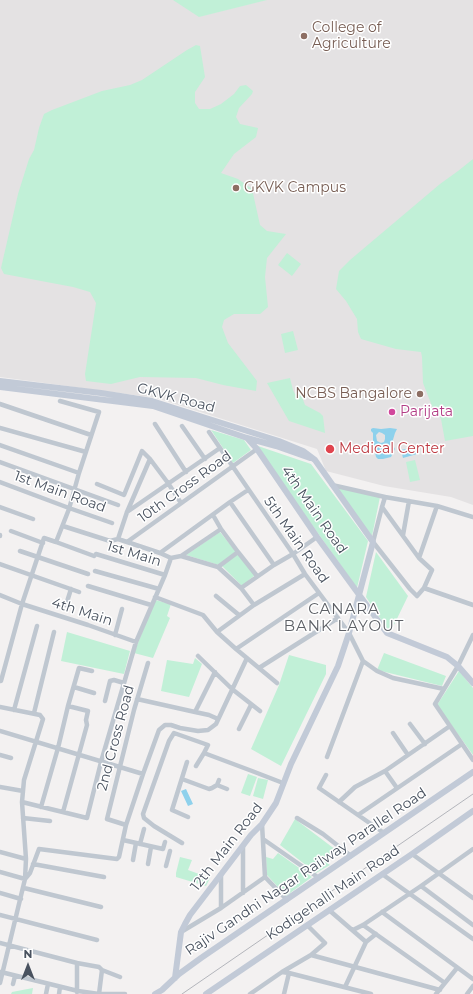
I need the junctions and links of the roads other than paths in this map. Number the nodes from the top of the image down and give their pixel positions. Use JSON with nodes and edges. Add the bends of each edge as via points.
{"nodes":[{"id":1,"x":0,"y":381,"type":"edge"},
{"id":2,"x":0,"y":386,"type":"edge"},
{"id":3,"x":101,"y":396,"type":"junction"},
{"id":4,"x":60,"y":401,"type":"dead end"},
{"id":5,"x":0,"y":404,"type":"edge"},
{"id":6,"x":155,"y":424,"type":"dead end"},
{"id":7,"x":182,"y":426,"type":"dead end"},
{"id":8,"x":0,"y":428,"type":"edge"},
{"id":9,"x":209,"y":432,"type":"dead end"},
{"id":10,"x":241,"y":432,"type":"junction"},
{"id":11,"x":91,"y":435,"type":"junction"},
{"id":12,"x":247,"y":438,"type":"junction"},
{"id":13,"x":0,"y":445,"type":"edge"},
{"id":14,"x":220,"y":448,"type":"junction"},
{"id":15,"x":257,"y":449,"type":"junction"},
{"id":16,"x":86,"y":452,"type":"junction"},
{"id":17,"x":150,"y":459,"type":"junction"},
{"id":18,"x":205,"y":459,"type":"junction"},
{"id":19,"x":315,"y":460,"type":"junction"},
{"id":20,"x":0,"y":462,"type":"edge"},
{"id":21,"x":232,"y":466,"type":"junction"},
{"id":22,"x":186,"y":472,"type":"junction"},
{"id":23,"x":79,"y":473,"type":"junction"},
{"id":24,"x":0,"y":482,"type":"edge"},
{"id":25,"x":168,"y":483,"type":"junction"},
{"id":26,"x":97,"y":484,"type":"dead end"},
{"id":27,"x":332,"y":484,"type":"junction"},
{"id":28,"x":74,"y":490,"type":"junction"},
{"id":29,"x":248,"y":490,"type":"junction"},
{"id":30,"x":385,"y":497,"type":"junction"},
{"id":31,"x":409,"y":501,"type":"junction"},
{"id":32,"x":230,"y":502,"type":"junction"},
{"id":33,"x":181,"y":503,"type":"junction"},
{"id":34,"x":118,"y":505,"type":"dead end"},
{"id":35,"x":437,"y":506,"type":"junction"},
{"id":36,"x":0,"y":507,"type":"edge"},
{"id":37,"x":382,"y":507,"type":"junction"},
{"id":38,"x":69,"y":508,"type":"junction"},
{"id":39,"x":127,"y":512,"type":"junction"},
{"id":40,"x":213,"y":515,"type":"junction"},
{"id":41,"x":473,"y":516,"type":"edge"},
{"id":42,"x":33,"y":519,"type":"dead end"},
{"id":43,"x":112,"y":523,"type":"dead end"},
{"id":44,"x":63,"y":526,"type":"junction"},
{"id":45,"x":221,"y":529,"type":"junction"},
{"id":46,"x":11,"y":531,"type":"dead end"},
{"id":47,"x":403,"y":535,"type":"junction"},
{"id":48,"x":317,"y":536,"type":"junction"},
{"id":49,"x":118,"y":539,"type":"junction"},
{"id":50,"x":56,"y":542,"type":"junction"},
{"id":51,"x":127,"y":542,"type":"junction"},
{"id":52,"x":373,"y":542,"type":"junction"},
{"id":53,"x":43,"y":543,"type":"junction"},
{"id":54,"x":20,"y":551,"type":"dead end"},
{"id":55,"x":160,"y":552,"type":"junction"},
{"id":56,"x":238,"y":552,"type":"junction"},
{"id":57,"x":293,"y":554,"type":"junction"},
{"id":58,"x":181,"y":556,"type":"junction"},
{"id":59,"x":38,"y":557,"type":"junction"},
{"id":60,"x":171,"y":558,"type":"junction"},
{"id":61,"x":420,"y":558,"type":"junction"},
{"id":62,"x":0,"y":564,"type":"edge"},
{"id":63,"x":274,"y":565,"type":"junction"},
{"id":64,"x":218,"y":567,"type":"junction"},
{"id":65,"x":95,"y":571,"type":"dead end"},
{"id":66,"x":88,"y":574,"type":"dead end"},
{"id":67,"x":305,"y":574,"type":"junction"},
{"id":68,"x":165,"y":575,"type":"junction"},
{"id":69,"x":31,"y":576,"type":"junction"},
{"id":70,"x":258,"y":576,"type":"junction"},
{"id":71,"x":88,"y":586,"type":"dead end"},
{"id":72,"x":241,"y":588,"type":"junction"},
{"id":73,"x":424,"y":588,"type":"junction"},
{"id":74,"x":71,"y":589,"type":"junction"},
{"id":75,"x":159,"y":589,"type":"junction"},
{"id":76,"x":79,"y":592,"type":"dead end"},
{"id":77,"x":319,"y":593,"type":"junction"},
{"id":78,"x":0,"y":595,"type":"edge"},
{"id":79,"x":216,"y":596,"type":"dead end"},
{"id":80,"x":360,"y":596,"type":"junction"},
{"id":81,"x":155,"y":597,"type":"junction"},
{"id":82,"x":22,"y":604,"type":"junction"},
{"id":83,"x":66,"y":605,"type":"dead end"},
{"id":84,"x":152,"y":605,"type":"junction"},
{"id":85,"x":254,"y":605,"type":"junction"},
{"id":86,"x":473,"y":605,"type":"edge"},
{"id":87,"x":122,"y":609,"type":"dead end"},
{"id":88,"x":239,"y":616,"type":"junction"},
{"id":89,"x":338,"y":618,"type":"junction"},
{"id":90,"x":37,"y":626,"type":"dead end"},
{"id":91,"x":54,"y":632,"type":"dead end"},
{"id":92,"x":217,"y":632,"type":"junction"},
{"id":93,"x":350,"y":633,"type":"junction"},
{"id":94,"x":115,"y":634,"type":"junction"},
{"id":95,"x":473,"y":635,"type":"edge"},
{"id":96,"x":136,"y":642,"type":"junction"},
{"id":97,"x":236,"y":649,"type":"junction"},
{"id":98,"x":198,"y":656,"type":"dead end"},
{"id":99,"x":247,"y":658,"type":"junction"},
{"id":100,"x":363,"y":661,"type":"junction"},
{"id":101,"x":148,"y":664,"type":"dead end"},
{"id":102,"x":458,"y":666,"type":"junction"},
{"id":103,"x":259,"y":668,"type":"junction"},
{"id":104,"x":92,"y":671,"type":"dead end"},
{"id":105,"x":215,"y":672,"type":"junction"},
{"id":106,"x":0,"y":681,"type":"edge"},
{"id":107,"x":124,"y":683,"type":"junction"},
{"id":108,"x":277,"y":683,"type":"dead end"},
{"id":109,"x":473,"y":683,"type":"edge"},
{"id":110,"x":74,"y":687,"type":"junction"},
{"id":111,"x":232,"y":689,"type":"junction"},
{"id":112,"x":444,"y":689,"type":"junction"},
{"id":113,"x":94,"y":693,"type":"dead end"},
{"id":114,"x":137,"y":699,"type":"junction"},
{"id":115,"x":104,"y":701,"type":"dead end"},
{"id":116,"x":251,"y":704,"type":"junction"},
{"id":117,"x":68,"y":706,"type":"junction"},
{"id":118,"x":0,"y":707,"type":"edge"},
{"id":119,"x":14,"y":710,"type":"junction"},
{"id":120,"x":195,"y":712,"type":"junction"},
{"id":121,"x":260,"y":712,"type":"dead end"},
{"id":122,"x":34,"y":713,"type":"junction"},
{"id":123,"x":218,"y":719,"type":"junction"},
{"id":124,"x":410,"y":724,"type":"dead end"},
{"id":125,"x":450,"y":726,"type":"junction"},
{"id":126,"x":239,"y":729,"type":"dead end"},
{"id":127,"x":0,"y":730,"type":"edge"},
{"id":128,"x":393,"y":733,"type":"dead end"},
{"id":129,"x":36,"y":742,"type":"junction"},
{"id":130,"x":425,"y":744,"type":"junction"},
{"id":131,"x":462,"y":744,"type":"junction"},
{"id":132,"x":58,"y":748,"type":"junction"},
{"id":133,"x":204,"y":753,"type":"junction"},
{"id":134,"x":0,"y":755,"type":"edge"},
{"id":135,"x":79,"y":755,"type":"junction"},
{"id":136,"x":408,"y":755,"type":"junction"},
{"id":137,"x":327,"y":757,"type":"dead end"},
{"id":138,"x":11,"y":758,"type":"dead end"},
{"id":139,"x":473,"y":760,"type":"edge"},
{"id":140,"x":101,"y":762,"type":"junction"},
{"id":141,"x":187,"y":762,"type":"dead end"},
{"id":142,"x":196,"y":766,"type":"dead end"},
{"id":143,"x":120,"y":767,"type":"junction"},
{"id":144,"x":385,"y":771,"type":"junction"},
{"id":145,"x":473,"y":772,"type":"edge"},
{"id":146,"x":143,"y":774,"type":"junction"},
{"id":147,"x":326,"y":775,"type":"dead end"},
{"id":148,"x":182,"y":779,"type":"junction"},
{"id":149,"x":283,"y":783,"type":"junction"},
{"id":150,"x":0,"y":786,"type":"edge"},
{"id":151,"x":397,"y":788,"type":"junction"},
{"id":152,"x":227,"y":789,"type":"dead end"},
{"id":153,"x":23,"y":791,"type":"junction"},
{"id":154,"x":22,"y":802,"type":"junction"},
{"id":155,"x":340,"y":802,"type":"junction"},
{"id":156,"x":41,"y":807,"type":"junction"},
{"id":157,"x":63,"y":812,"type":"junction"},
{"id":158,"x":473,"y":812,"type":"edge"},
{"id":159,"x":358,"y":815,"type":"junction"},
{"id":160,"x":188,"y":817,"type":"dead end"},
{"id":161,"x":23,"y":818,"type":"junction"},
{"id":162,"x":297,"y":818,"type":"dead end"},
{"id":163,"x":50,"y":821,"type":"dead end"},
{"id":164,"x":262,"y":824,"type":"junction"},
{"id":165,"x":126,"y":825,"type":"junction"},
{"id":166,"x":144,"y":829,"type":"dead end"},
{"id":167,"x":384,"y":833,"type":"junction"},
{"id":168,"x":263,"y":839,"type":"junction"},
{"id":169,"x":123,"y":840,"type":"junction"},
{"id":170,"x":165,"y":842,"type":"dead end"},
{"id":171,"x":182,"y":843,"type":"dead end"},
{"id":172,"x":138,"y":844,"type":"junction"},
{"id":173,"x":242,"y":846,"type":"junction"},
{"id":174,"x":151,"y":847,"type":"junction"},
{"id":175,"x":473,"y":849,"type":"edge"},
{"id":176,"x":0,"y":852,"type":"edge"},
{"id":177,"x":170,"y":852,"type":"dead end"},
{"id":178,"x":468,"y":852,"type":"junction"},
{"id":179,"x":412,"y":854,"type":"junction"},
{"id":180,"x":351,"y":856,"type":"junction"},
{"id":181,"x":473,"y":856,"type":"edge"},
{"id":182,"x":26,"y":859,"type":"junction"},
{"id":183,"x":133,"y":860,"type":"dead end"},
{"id":184,"x":33,"y":864,"type":"junction"},
{"id":185,"x":148,"y":864,"type":"dead end"},
{"id":186,"x":166,"y":866,"type":"dead end"},
{"id":187,"x":0,"y":872,"type":"edge"},
{"id":188,"x":439,"y":873,"type":"junction"},
{"id":189,"x":221,"y":874,"type":"junction"},
{"id":190,"x":382,"y":874,"type":"junction"},
{"id":191,"x":104,"y":877,"type":"dead end"},
{"id":192,"x":265,"y":877,"type":"junction"},
{"id":193,"x":319,"y":878,"type":"junction"},
{"id":194,"x":25,"y":879,"type":"junction"},
{"id":195,"x":421,"y":886,"type":"junction"},
{"id":196,"x":24,"y":888,"type":"junction"},
{"id":197,"x":0,"y":893,"type":"edge"},
{"id":198,"x":243,"y":893,"type":"junction"},
{"id":199,"x":409,"y":894,"type":"junction"},
{"id":200,"x":473,"y":898,"type":"edge"},
{"id":201,"x":21,"y":899,"type":"junction"},
{"id":202,"x":287,"y":900,"type":"junction"},
{"id":203,"x":101,"y":907,"type":"dead end"},
{"id":204,"x":221,"y":908,"type":"junction"},
{"id":205,"x":329,"y":910,"type":"junction"},
{"id":206,"x":382,"y":912,"type":"junction"},
{"id":207,"x":0,"y":915,"type":"edge"},
{"id":208,"x":15,"y":919,"type":"junction"},
{"id":209,"x":307,"y":925,"type":"junction"},
{"id":210,"x":363,"y":925,"type":"junction"},
{"id":211,"x":473,"y":925,"type":"edge"},
{"id":212,"x":353,"y":930,"type":"junction"},
{"id":213,"x":181,"y":932,"type":"junction"},
{"id":214,"x":376,"y":934,"type":"junction"},
{"id":215,"x":473,"y":939,"type":"edge"},
{"id":216,"x":97,"y":940,"type":"dead end"},
{"id":217,"x":366,"y":942,"type":"junction"},
{"id":218,"x":0,"y":943,"type":"edge"},
{"id":219,"x":9,"y":946,"type":"junction"},
{"id":220,"x":311,"y":955,"type":"junction"},
{"id":221,"x":77,"y":963,"type":"junction"},
{"id":222,"x":354,"y":967,"type":"junction"},
{"id":223,"x":457,"y":968,"type":"junction"},
{"id":224,"x":102,"y":970,"type":"junction"},
{"id":225,"x":1,"y":972,"type":"edge"},
{"id":226,"x":282,"y":972,"type":"junction"},
{"id":227,"x":289,"y":973,"type":"junction"},
{"id":228,"x":15,"y":976,"type":"junction"},
{"id":229,"x":120,"y":977,"type":"dead end"},
{"id":230,"x":175,"y":978,"type":"junction"},
{"id":231,"x":473,"y":979,"type":"edge"},
{"id":232,"x":0,"y":983,"type":"edge"},
{"id":233,"x":445,"y":983,"type":"junction"},
{"id":234,"x":13,"y":984,"type":"dead end"},
{"id":235,"x":48,"y":984,"type":"junction"},
{"id":236,"x":473,"y":986,"type":"edge"},
{"id":237,"x":60,"y":987,"type":"junction"},
{"id":238,"x":345,"y":987,"type":"junction"},
{"id":239,"x":440,"y":990,"type":"junction"},
{"id":240,"x":77,"y":993,"type":"edge"},
{"id":241,"x":46,"y":994,"type":"edge"},
{"id":242,"x":59,"y":994,"type":"edge"},
{"id":243,"x":97,"y":994,"type":"edge"},
{"id":244,"x":113,"y":994,"type":"edge"},
{"id":245,"x":125,"y":994,"type":"edge"},
{"id":246,"x":155,"y":994,"type":"edge"},
{"id":247,"x":206,"y":994,"type":"edge"},
{"id":248,"x":250,"y":994,"type":"edge"},
{"id":249,"x":284,"y":994,"type":"edge"},
{"id":250,"x":371,"y":994,"type":"edge"},
{"id":251,"x":436,"y":994,"type":"edge"},
{"id":252,"x":467,"y":994,"type":"edge"}],
"edges":[{"from":1,"to":3,"type":"street","name":"GKVK Road"},
{"from":2,"to":3,"type":"street","name":"GKVK Road"},
{"from":3,"to":10,"type":"street","name":"GKVK Road","via":[[152,401]]},
{"from":4,"to":11,"type":"street","via":[[99,412]]},
{"from":5,"to":11,"type":"street"},
{"from":6,"to":22,"type":"street"},
{"from":7,"to":18,"type":"street"},
{"from":8,"to":16,"type":"street"},
{"from":9,"to":14,"type":"street","name":"5th Main Road"},
{"from":10,"to":12,"type":"street","name":"GKVK Road"},
{"from":10,"to":19,"type":"street","name":"GKVK Road","via":[[279,441],[303,451]]},
{"from":11,"to":16,"type":"street"},
{"from":12,"to":15,"type":"street","name":"4th Main Road"},
{"from":12,"to":19,"type":"street","name":"GKVK Road"},
{"from":13,"to":23,"type":"street"},
{"from":14,"to":18,"type":"street"},
{"from":14,"to":21,"type":"street","name":"5th Main Road"},
{"from":15,"to":21,"type":"street","name":"10th Cross Road"},
{"from":15,"to":48,"type":"street","name":"4th Main Road"},
{"from":16,"to":23,"type":"street"},
{"from":17,"to":25,"type":"street"},
{"from":17,"to":26,"type":"street","via":[[142,452],[124,495]]},
{"from":17,"to":39,"type":"street"},
{"from":18,"to":22,"type":"street"},
{"from":19,"to":27,"type":"street","name":"GKVK Road"},
{"from":20,"to":28,"type":"street"},
{"from":21,"to":29,"type":"street","name":"5th Main Road"},
{"from":21,"to":33,"type":"street","name":"10th Cross Road"},
{"from":22,"to":25,"type":"street"},
{"from":23,"to":28,"type":"street"},
{"from":24,"to":38,"type":"street","name":"1st Main Road"},
{"from":25,"to":33,"type":"street"},
{"from":25,"to":39,"type":"street"},
{"from":27,"to":30,"type":"street"},
{"from":27,"to":52,"type":"street","name":"GKVK Road"},
{"from":28,"to":34,"type":"street"},
{"from":28,"to":38,"type":"street"},
{"from":29,"to":32,"type":"street"},
{"from":29,"to":57,"type":"street","name":"5th Main Road"},
{"from":30,"to":31,"type":"street"},
{"from":30,"to":37,"type":"street"},
{"from":31,"to":35,"type":"street"},
{"from":31,"to":47,"type":"street"},
{"from":32,"to":40,"type":"street"},
{"from":32,"to":63,"type":"street"},
{"from":33,"to":51,"type":"street","name":"10th Cross Road"},
{"from":35,"to":41,"type":"street"},
{"from":35,"to":61,"type":"street"},
{"from":36,"to":42,"type":"street"},
{"from":37,"to":47,"type":"street"},
{"from":37,"to":52,"type":"street"},
{"from":38,"to":43,"type":"street","name":"1st Main Road"},
{"from":38,"to":44,"type":"street"},
{"from":39,"to":49,"type":"street"},
{"from":40,"to":45,"type":"street"},
{"from":40,"to":55,"type":"street"},
{"from":44,"to":49,"type":"street","via":[[110,541]]},
{"from":44,"to":50,"type":"street"},
{"from":45,"to":56,"type":"street"},
{"from":45,"to":58,"type":"street"},
{"from":46,"to":53,"type":"street"},
{"from":47,"to":61,"type":"street"},
{"from":48,"to":57,"type":"street"},
{"from":48,"to":80,"type":"street","name":"4th Main Road"},
{"from":49,"to":51,"type":"street"},
{"from":50,"to":53,"type":"street","via":[[44,538]]},
{"from":50,"to":68,"type":"street","name":"1st Main"},
{"from":51,"to":55,"type":"street"},
{"from":52,"to":73,"type":"street","via":[[417,596]]},
{"from":52,"to":80,"type":"street"},
{"from":53,"to":59,"type":"street"},
{"from":54,"to":59,"type":"street"},
{"from":55,"to":60,"type":"street"},
{"from":56,"to":64,"type":"street"},
{"from":56,"to":70,"type":"street"},
{"from":57,"to":63,"type":"street"},
{"from":57,"to":67,"type":"street","name":"5th Main Road"},
{"from":58,"to":60,"type":"street"},
{"from":58,"to":64,"type":"street"},
{"from":59,"to":66,"type":"street"},
{"from":59,"to":69,"type":"street"},
{"from":60,"to":68,"type":"street"},
{"from":61,"to":73,"type":"street","via":[[432,570]]},
{"from":62,"to":69,"type":"street"},
{"from":63,"to":70,"type":"street"},
{"from":64,"to":72,"type":"street"},
{"from":65,"to":75,"type":"street"},
{"from":67,"to":77,"type":"street","name":"5th Main Road"},
{"from":67,"to":85,"type":"street"},
{"from":68,"to":75,"type":"street"},
{"from":69,"to":74,"type":"street"},
{"from":69,"to":82,"type":"street"},
{"from":70,"to":72,"type":"street"},
{"from":71,"to":84,"type":"street"},
{"from":72,"to":85,"type":"street"},
{"from":73,"to":86,"type":"street"},
{"from":74,"to":76,"type":"street"},
{"from":74,"to":83,"type":"street"},
{"from":75,"to":81,"type":"street"},
{"from":77,"to":89,"type":"street","name":"5th Main Road"},
{"from":77,"to":97,"type":"street"},
{"from":78,"to":82,"type":"street"},
{"from":79,"to":88,"type":"street"},
{"from":80,"to":93,"type":"street","name":"12th Main Road"},
{"from":80,"to":102,"type":"street","via":[[387,633],[447,657]]},
{"from":81,"to":84,"type":"street"},
{"from":81,"to":92,"type":"street","via":[[202,615]]},
{"from":82,"to":94,"type":"street","name":"4th Main"},
{"from":82,"to":106,"type":"street"},
{"from":84,"to":96,"type":"street"},
{"from":85,"to":88,"type":"street"},
{"from":87,"to":94,"type":"street"},
{"from":88,"to":92,"type":"street"},
{"from":89,"to":93,"type":"street","name":"5th Main Road"},
{"from":89,"to":103,"type":"street"},
{"from":90,"to":119,"type":"street"},
{"from":91,"to":122,"type":"street"},
{"from":92,"to":97,"type":"street"},
{"from":93,"to":100,"type":"street","name":"5th Main Road"},
{"from":93,"to":149,"type":"street","name":"12th Main Road","via":[[338,666]]},
{"from":94,"to":96,"type":"street","name":"4th Main"},
{"from":95,"to":102,"type":"street"},
{"from":96,"to":107,"type":"street"},
{"from":97,"to":99,"type":"street"},
{"from":98,"to":105,"type":"street"},
{"from":99,"to":103,"type":"street"},
{"from":99,"to":111,"type":"street"},
{"from":100,"to":112,"type":"street","via":[[392,678]]},
{"from":100,"to":137,"type":"street"},
{"from":101,"to":114,"type":"street","name":"2nd Cross Road"},
{"from":102,"to":109,"type":"street"},
{"from":102,"to":112,"type":"street"},
{"from":103,"to":108,"type":"street"},
{"from":104,"to":110,"type":"street","via":[[79,668]]},
{"from":105,"to":111,"type":"street"},
{"from":105,"to":120,"type":"street"},
{"from":107,"to":115,"type":"street","via":[[110,681]]},
{"from":107,"to":140,"type":"street"},
{"from":110,"to":113,"type":"street"},
{"from":110,"to":117,"type":"street"},
{"from":111,"to":116,"type":"street"},
{"from":111,"to":123,"type":"street"},
{"from":112,"to":125,"type":"street","via":[[435,704]]},
{"from":114,"to":120,"type":"street"},
{"from":114,"to":143,"type":"street","name":"2nd Cross Road"},
{"from":116,"to":121,"type":"street"},
{"from":116,"to":126,"type":"street"},
{"from":117,"to":132,"type":"street"},
{"from":117,"to":135,"type":"street","via":[[88,711]]},
{"from":118,"to":119,"type":"street"},
{"from":119,"to":122,"type":"street"},
{"from":120,"to":123,"type":"street"},
{"from":122,"to":129,"type":"street","via":[[40,714],[43,719]]},
{"from":123,"to":146,"type":"street","via":[[208,730],[198,731],[165,725],[160,730]]},
{"from":124,"to":130,"type":"street"},
{"from":125,"to":130,"type":"street"},
{"from":125,"to":131,"type":"street"},
{"from":127,"to":129,"type":"street"},
{"from":128,"to":136,"type":"street"},
{"from":129,"to":132,"type":"street"},
{"from":129,"to":153,"type":"street"},
{"from":130,"to":136,"type":"street"},
{"from":131,"to":139,"type":"street"},
{"from":131,"to":151,"type":"street"},
{"from":132,"to":135,"type":"street"},
{"from":132,"to":156,"type":"street"},
{"from":133,"to":142,"type":"street"},
{"from":133,"to":149,"type":"street"},
{"from":133,"to":171,"type":"street","via":[[208,745],[174,733],[169,740],[143,814],[154,826]]},
{"from":134,"to":138,"type":"street"},
{"from":135,"to":140,"type":"street"},
{"from":135,"to":157,"type":"street"},
{"from":136,"to":144,"type":"street"},
{"from":140,"to":143,"type":"street"},
{"from":140,"to":157,"type":"street","via":[[87,818]]},
{"from":141,"to":148,"type":"street"},
{"from":143,"to":146,"type":"street"},
{"from":143,"to":165,"type":"street","name":"2nd Cross Road","via":[[107,819]]},
{"from":144,"to":151,"type":"street"},
{"from":144,"to":155,"type":"street","via":[[355,786]]},
{"from":145,"to":167,"type":"street","name":"Rajiv Gandhi Nagar Railway Parallel Road"},
{"from":146,"to":165,"type":"street"},
{"from":147,"to":155,"type":"street","via":[[319,788]]},
{"from":148,"to":152,"type":"street","via":[[209,789],[218,783]]},
{"from":148,"to":160,"type":"street","via":[[172,810]]},
{"from":149,"to":164,"type":"street","name":"12th Main Road","via":[[276,803]]},
{"from":150,"to":153,"type":"street"},
{"from":151,"to":159,"type":"street"},
{"from":153,"to":154,"type":"street"},
{"from":154,"to":156,"type":"street"},
{"from":154,"to":161,"type":"street"},
{"from":155,"to":159,"type":"street"},
{"from":156,"to":157,"type":"street"},
{"from":158,"to":179,"type":"street","name":"Kodigehalli Main Road"},
{"from":159,"to":167,"type":"street"},
{"from":161,"to":163,"type":"street"},
{"from":161,"to":182,"type":"street"},
{"from":162,"to":180,"type":"street"},
{"from":164,"to":168,"type":"street"},
{"from":164,"to":173,"type":"street","name":"12th Main Road"},
{"from":165,"to":169,"type":"street"},
{"from":166,"to":172,"type":"street"},
{"from":167,"to":180,"type":"street","name":"Rajiv Gandhi Nagar Railway Parallel Road"},
{"from":168,"to":192,"type":"street"},
{"from":168,"to":193,"type":"street"},
{"from":169,"to":172,"type":"street"},
{"from":169,"to":184,"type":"street","via":[[120,857],[117,859],[39,848]]},
{"from":170,"to":174,"type":"street","via":[[163,850]]},
{"from":172,"to":174,"type":"street"},
{"from":172,"to":183,"type":"street"},
{"from":173,"to":189,"type":"street","name":"12th Main Road"},
{"from":173,"to":198,"type":"street"},
{"from":174,"to":185,"type":"street"},
{"from":175,"to":178,"type":"street"},
{"from":176,"to":182,"type":"street"},
{"from":177,"to":186,"type":"street"},
{"from":178,"to":181,"type":"street"},
{"from":178,"to":188,"type":"street"},
{"from":179,"to":188,"type":"street"},
{"from":179,"to":190,"type":"street","name":"Kodigehalli Main Road"},
{"from":180,"to":193,"type":"street","name":"Rajiv Gandhi Nagar Railway Parallel Road"},
{"from":182,"to":194,"type":"street"},
{"from":184,"to":191,"type":"street"},
{"from":184,"to":194,"type":"street","via":[[30,874]]},
{"from":187,"to":194,"type":"street"},
{"from":188,"to":195,"type":"street"},
{"from":188,"to":200,"type":"street"},
{"from":189,"to":204,"type":"street"},
{"from":189,"to":213,"type":"street","name":"12th Main Road","via":[[190,914]]},
{"from":190,"to":199,"type":"street"},
{"from":190,"to":205,"type":"street","name":"Kodigehalli Main Road"},
{"from":192,"to":198,"type":"street"},
{"from":192,"to":202,"type":"street"},
{"from":193,"to":202,"type":"street","name":"Rajiv Gandhi Nagar Railway Parallel Road"},
{"from":194,"to":196,"type":"street"},
{"from":195,"to":199,"type":"street"},
{"from":195,"to":211,"type":"street"},
{"from":196,"to":201,"type":"street"},
{"from":196,"to":203,"type":"street"},
{"from":197,"to":201,"type":"street"},
{"from":198,"to":204,"type":"street"},
{"from":199,"to":206,"type":"street"},
{"from":199,"to":215,"type":"street"},
{"from":201,"to":208,"type":"street"},
{"from":202,"to":230,"type":"street","name":"Rajiv Gandhi Nagar Railway Parallel Road"},
{"from":204,"to":213,"type":"street"},
{"from":205,"to":209,"type":"street","name":"Kodigehalli Main Road"},
{"from":205,"to":212,"type":"street"},
{"from":206,"to":210,"type":"street"},
{"from":206,"to":223,"type":"street"},
{"from":207,"to":208,"type":"street"},
{"from":208,"to":216,"type":"street"},
{"from":208,"to":219,"type":"street"},
{"from":209,"to":220,"type":"street","via":[[325,943]]},
{"from":209,"to":247,"type":"street","name":"Kodigehalli Main Road"},
{"from":210,"to":212,"type":"street"},
{"from":210,"to":214,"type":"street"},
{"from":212,"to":217,"type":"street"},
{"from":213,"to":230,"type":"street","name":"12th Main Road"},
{"from":214,"to":217,"type":"street"},
{"from":214,"to":233,"type":"street"},
{"from":217,"to":222,"type":"street"},
{"from":218,"to":219,"type":"street"},
{"from":219,"to":221,"type":"street"},
{"from":219,"to":225,"type":"street"},
{"from":220,"to":222,"type":"street"},
{"from":220,"to":226,"type":"street"},
{"from":221,"to":224,"type":"street","via":[[99,967]]},
{"from":221,"to":240,"type":"street"},
{"from":222,"to":238,"type":"street"},
{"from":222,"to":239,"type":"street"},
{"from":223,"to":231,"type":"street"},
{"from":223,"to":233,"type":"street"},
{"from":224,"to":229,"type":"street"},
{"from":224,"to":243,"type":"street"},
{"from":225,"to":228,"type":"street"},
{"from":225,"to":232,"type":"street"},
{"from":226,"to":227,"type":"street"},
{"from":226,"to":248,"type":"street"},
{"from":227,"to":238,"type":"street"},
{"from":227,"to":249,"type":"street"},
{"from":228,"to":234,"type":"street"},
{"from":228,"to":235,"type":"street"},
{"from":230,"to":246,"type":"street","name":"Rajiv Gandhi Nagar Railway Parallel Road"},
{"from":233,"to":239,"type":"street"},
{"from":235,"to":237,"type":"street"},
{"from":235,"to":241,"type":"street"},
{"from":236,"to":252,"type":"street"},
{"from":237,"to":240,"type":"street"},
{"from":237,"to":242,"type":"street"},
{"from":238,"to":250,"type":"street"},
{"from":239,"to":251,"type":"street"},
{"from":240,"to":243,"type":"street"},
{"from":243,"to":244,"type":"street"},
{"from":244,"to":245,"type":"street"}]}
